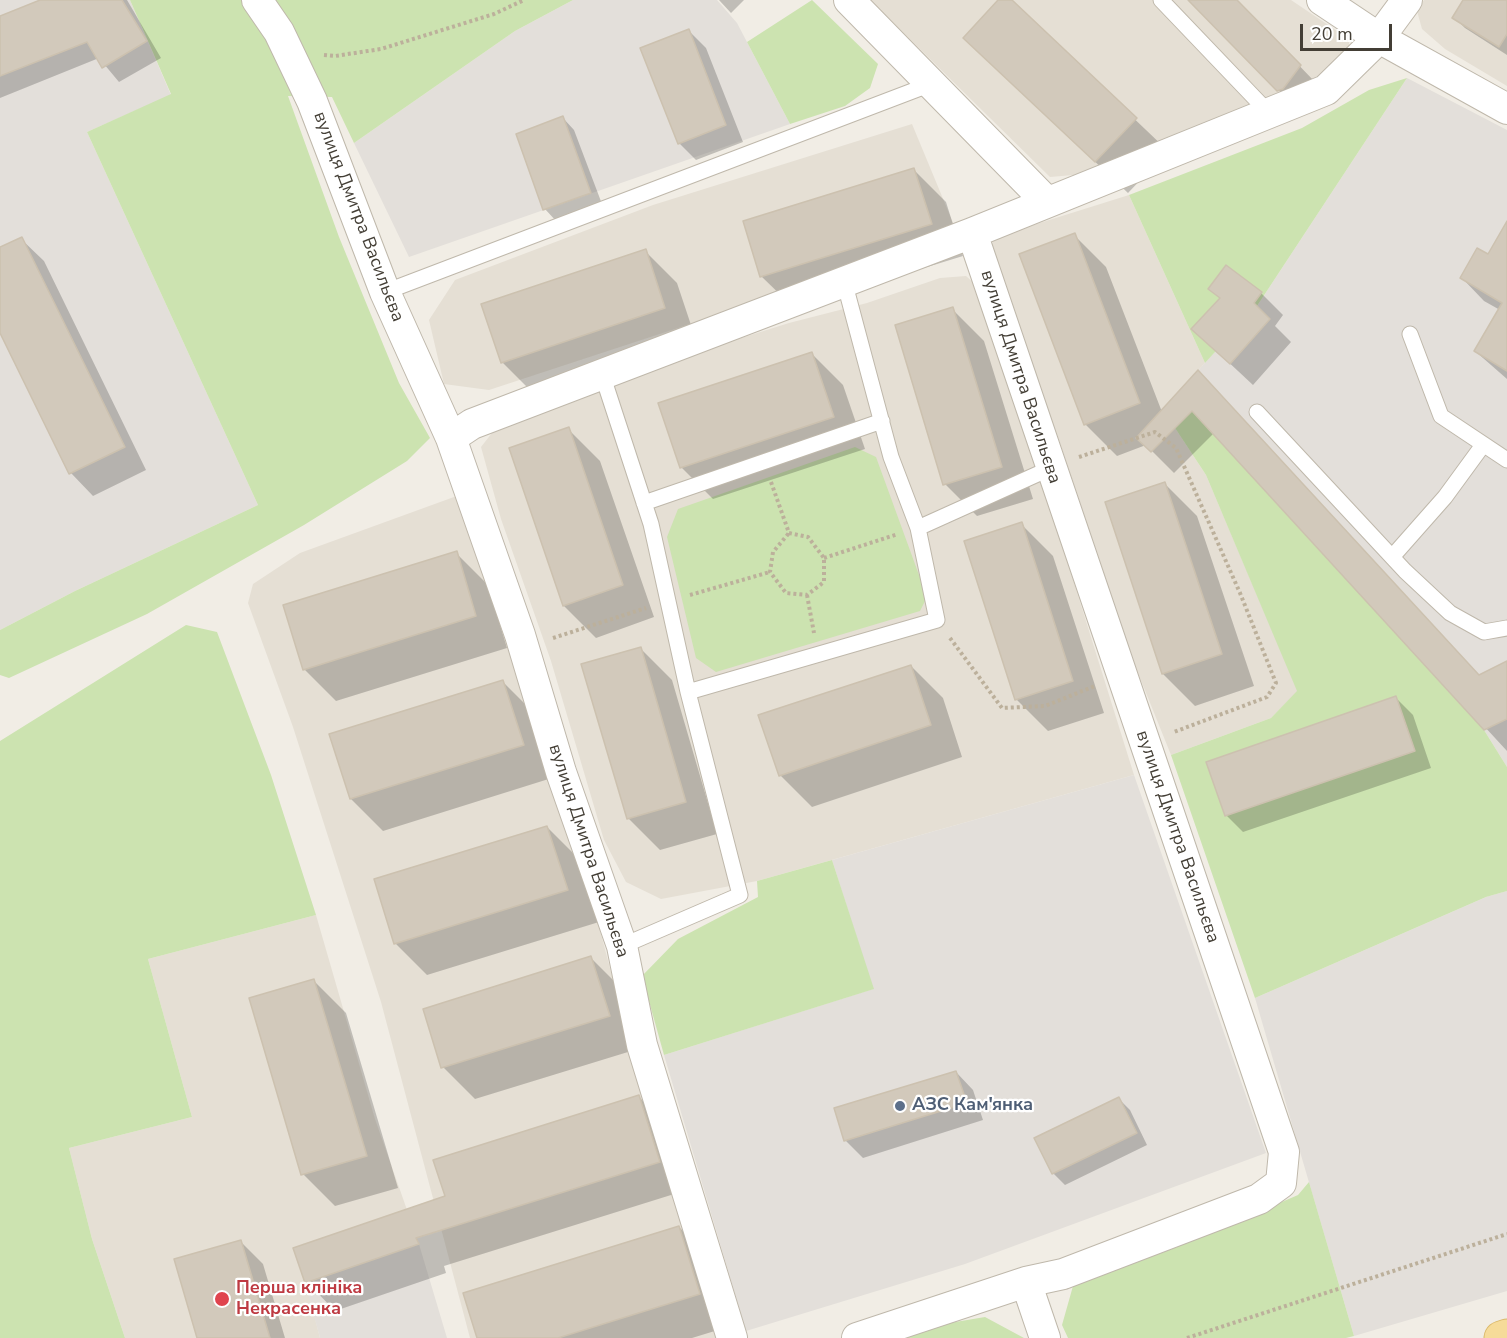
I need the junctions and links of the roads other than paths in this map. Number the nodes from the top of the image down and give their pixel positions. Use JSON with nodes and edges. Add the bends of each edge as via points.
{"nodes":[{"id":1,"x":256,"y":0,"type":"edge"},
{"id":2,"x":849,"y":0,"type":"edge"},
{"id":3,"x":1161,"y":0,"type":"edge"},
{"id":4,"x":1322,"y":0,"type":"edge"},
{"id":5,"x":1407,"y":0,"type":"edge"},
{"id":6,"x":1379,"y":38,"type":"junction"},
{"id":7,"x":931,"y":84,"type":"junction"},
{"id":8,"x":1507,"y":109,"type":"edge"},
{"id":9,"x":1269,"y":113,"type":"junction"},
{"id":10,"x":1047,"y":202,"type":"junction"},
{"id":11,"x":972,"y":232,"type":"junction"},
{"id":12,"x":843,"y":281,"type":"junction"},
{"id":13,"x":385,"y":292,"type":"junction"},
{"id":14,"x":1410,"y":334,"type":"dead end"},
{"id":15,"x":602,"y":374,"type":"junction"},
{"id":16,"x":1257,"y":412,"type":"dead end"},
{"id":17,"x":882,"y":422,"type":"junction"},
{"id":18,"x":451,"y":438,"type":"junction"},
{"id":19,"x":1483,"y":445,"type":"junction"},
{"id":20,"x":1507,"y":460,"type":"edge"},
{"id":21,"x":1051,"y":468,"type":"junction"},
{"id":22,"x":644,"y":503,"type":"junction"},
{"id":23,"x":918,"y":528,"type":"junction"},
{"id":24,"x":1392,"y":556,"type":"junction"},
{"id":25,"x":1507,"y":628,"type":"edge"},
{"id":26,"x":688,"y":692,"type":"junction"},
{"id":27,"x":622,"y":946,"type":"junction"},
{"id":28,"x":1026,"y":1282,"type":"junction"},
{"id":29,"x":1507,"y":1336,"type":"edge"},
{"id":30,"x":732,"y":1338,"type":"edge"},
{"id":31,"x":857,"y":1338,"type":"edge"},
{"id":32,"x":1045,"y":1338,"type":"edge"},
{"id":33,"x":1501,"y":1338,"type":"edge"}],
"edges":[{"from":1,"to":13,"type":"street","name":"вулиця Дмитра Васильєва","via":[[279,32],[312,101]]},
{"from":2,"to":7,"type":"street"},
{"from":3,"to":9,"type":"lane"},
{"from":4,"to":6,"type":"street"},
{"from":5,"to":6,"type":"street"},
{"from":6,"to":8,"type":"street"},
{"from":6,"to":9,"type":"street","via":[[1326,90]]},
{"from":7,"to":10,"type":"street"},
{"from":7,"to":13,"type":"lane"},
{"from":9,"to":10,"type":"street"},
{"from":10,"to":11,"type":"street"},
{"from":11,"to":12,"type":"street"},
{"from":11,"to":21,"type":"street","name":"вулиця Дмитра Васильєва"},
{"from":12,"to":15,"type":"street"},
{"from":12,"to":17,"type":"lane"},
{"from":13,"to":18,"type":"street","name":"вулиця Дмитра Васильєва"},
{"from":14,"to":19,"type":"lane","via":[[1441,416]]},
{"from":15,"to":18,"type":"street","via":[[472,424]]},
{"from":15,"to":22,"type":"lane"},
{"from":16,"to":24,"type":"lane"},
{"from":17,"to":22,"type":"lane"},
{"from":17,"to":23,"type":"lane"},
{"from":18,"to":27,"type":"street","name":"вулиця Дмитра Васильєва"},
{"from":19,"to":20,"type":"lane"},
{"from":19,"to":24,"type":"lane","via":[[1445,497]]},
{"from":21,"to":23,"type":"lane"},
{"from":21,"to":28,"type":"street","name":"вулиця Дмитра Васильєва","via":[[1284,1152],[1281,1183],[1259,1199],[1063,1274]]},
{"from":22,"to":26,"type":"lane"},
{"from":23,"to":26,"type":"lane","via":[[938,620]]},
{"from":24,"to":25,"type":"lane","via":[[1450,613],[1484,632]]},
{"from":26,"to":27,"type":"lane","via":[[740,895]]},
{"from":27,"to":30,"type":"street","name":"вулиця Дмитра Васильєва","via":[[642,1045]]},
{"from":28,"to":31,"type":"street","name":"вулиця Дмитра Васильєва"},
{"from":28,"to":32,"type":"street"},
{"from":29,"to":33,"type":"main road"}]}
